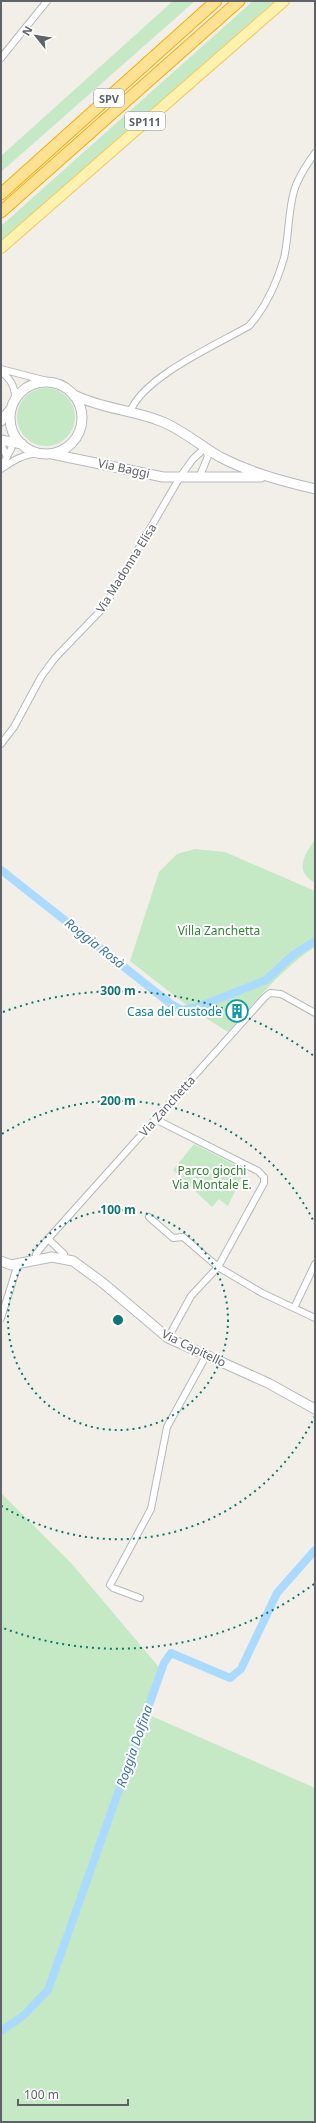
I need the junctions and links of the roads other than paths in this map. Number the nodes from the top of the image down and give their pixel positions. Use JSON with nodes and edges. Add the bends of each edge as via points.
{"nodes":[{"id":1,"x":47,"y":1,"type":"edge"},
{"id":2,"x":216,"y":1,"type":"edge"},
{"id":3,"x":239,"y":1,"type":"edge"},
{"id":4,"x":284,"y":1,"type":"edge"},
{"id":5,"x":1,"y":58,"type":"edge"},
{"id":6,"x":315,"y":153,"type":"edge"},
{"id":7,"x":1,"y":194,"type":"edge"},
{"id":8,"x":1,"y":212,"type":"edge"},
{"id":9,"x":1,"y":248,"type":"edge"},
{"id":10,"x":1,"y":370,"type":"edge"},
{"id":11,"x":51,"y":382,"type":"junction"},
{"id":12,"x":74,"y":395,"type":"junction"},
{"id":13,"x":15,"y":399,"type":"junction"},
{"id":14,"x":11,"y":409,"type":"junction"},
{"id":15,"x":130,"y":412,"type":"junction"},
{"id":16,"x":1,"y":421,"type":"edge"},
{"id":17,"x":1,"y":440,"type":"edge"},
{"id":18,"x":16,"y":440,"type":"junction"},
{"id":19,"x":1,"y":444,"type":"edge"},
{"id":20,"x":205,"y":448,"type":"junction"},
{"id":21,"x":44,"y":453,"type":"junction"},
{"id":22,"x":7,"y":457,"type":"junction"},
{"id":23,"x":1,"y":468,"type":"edge"},
{"id":24,"x":264,"y":476,"type":"junction"},
{"id":25,"x":180,"y":477,"type":"junction"},
{"id":26,"x":199,"y":478,"type":"junction"},
{"id":27,"x":315,"y":488,"type":"edge"},
{"id":28,"x":1,"y":744,"type":"edge"},
{"id":29,"x":315,"y":1012,"type":"edge"},
{"id":30,"x":155,"y":1119,"type":"junction"},
{"id":31,"x":149,"y":1218,"type":"dead end"},
{"id":32,"x":48,"y":1239,"type":"junction"},
{"id":33,"x":64,"y":1258,"type":"junction"},
{"id":34,"x":36,"y":1259,"type":"junction"},
{"id":35,"x":1,"y":1261,"type":"edge"},
{"id":36,"x":18,"y":1264,"type":"junction"},
{"id":37,"x":315,"y":1264,"type":"edge"},
{"id":38,"x":218,"y":1267,"type":"junction"},
{"id":39,"x":294,"y":1308,"type":"junction"},
{"id":40,"x":1,"y":1318,"type":"edge"},
{"id":41,"x":315,"y":1318,"type":"edge"},
{"id":42,"x":168,"y":1338,"type":"junction"},
{"id":43,"x":206,"y":1356,"type":"junction"},
{"id":44,"x":315,"y":1409,"type":"edge"},
{"id":45,"x":140,"y":1598,"type":"dead end"}],
"edges":[{"from":1,"to":5,"type":"street"},
{"from":2,"to":7,"type":"highway","number":"SPV"},
{"from":3,"to":8,"type":"highway","number":"SPV"},
{"from":4,"to":9,"type":"main road","number":"SP111"},
{"from":6,"to":15,"type":"street","via":[[294,191],[284,258],[269,298],[259,315],[249,326],[148,386]]},
{"from":10,"to":11,"type":"street","name":"Via Baggi"},
{"from":10,"to":13,"type":"street","name":"Via Baggi","via":[[10,379],[15,390]]},
{"from":11,"to":12,"type":"main road","name":"Via Baggi"},
{"from":11,"to":13,"type":"main road","via":[[30,385]]},
{"from":12,"to":15,"type":"main road","name":"Via Baggi","via":[[90,402]]},
{"from":12,"to":21,"type":"main road","via":[[81,412],[79,431],[67,446]]},
{"from":13,"to":14,"type":"main road"},
{"from":14,"to":16,"type":"main road"},
{"from":14,"to":18,"type":"main road","via":[[10,418]]},
{"from":15,"to":20,"type":"main road","name":"Via Baggi","via":[[165,423]]},
{"from":17,"to":18,"type":"main road","name":"Via Baggi"},
{"from":18,"to":21,"type":"main road","name":"Via Baggi"},
{"from":18,"to":22,"type":"street"},
{"from":19,"to":22,"type":"street"},
{"from":20,"to":24,"type":"main road","name":"Via Baggi"},
{"from":20,"to":25,"type":"street","name":"Via Madonna Elisa"},
{"from":20,"to":26,"type":"street","via":[[208,456]]},
{"from":21,"to":23,"type":"street","via":[[27,454]]},
{"from":21,"to":25,"type":"main road","name":"Via Baggi","via":[[163,477]]},
{"from":22,"to":23,"type":"street"},
{"from":24,"to":26,"type":"main road","name":"Via Baggi"},
{"from":24,"to":27,"type":"main road","name":"Via Baggi"},
{"from":25,"to":26,"type":"main road","name":"Via Baggi"},
{"from":25,"to":28,"type":"street","name":"Via Madonna Elisa","via":[[105,606],[55,658]]},
{"from":29,"to":30,"type":"street","name":"Via Zanchetta","via":[[282,994],[270,993]]},
{"from":30,"to":32,"type":"street","name":"Via Zanchetta"},
{"from":30,"to":38,"type":"street","via":[[258,1171],[264,1177],[264,1183]]},
{"from":31,"to":38,"type":"street","via":[[173,1238],[183,1237]]},
{"from":32,"to":33,"type":"street","name":"Via Capitello","via":[[64,1254]]},
{"from":32,"to":34,"type":"street","name":"Via Zanchetta","via":[[36,1254]]},
{"from":33,"to":34,"type":"main road","name":"Via Capitello"},
{"from":33,"to":42,"type":"main road","name":"Via Capitello","via":[[79,1264]]},
{"from":34,"to":36,"type":"main road","name":"Via Capitello"},
{"from":35,"to":36,"type":"main road","via":[[11,1265]]},
{"from":36,"to":40,"type":"street"},
{"from":37,"to":39,"type":"street"},
{"from":38,"to":39,"type":"street"},
{"from":38,"to":42,"type":"street","via":[[191,1296]]},
{"from":39,"to":41,"type":"street"},
{"from":42,"to":43,"type":"main road","name":"Via Capitello"},
{"from":43,"to":44,"type":"main road","name":"Via Capitello","via":[[268,1383]]},
{"from":43,"to":45,"type":"street","via":[[167,1427],[152,1509],[110,1585]]}]}
